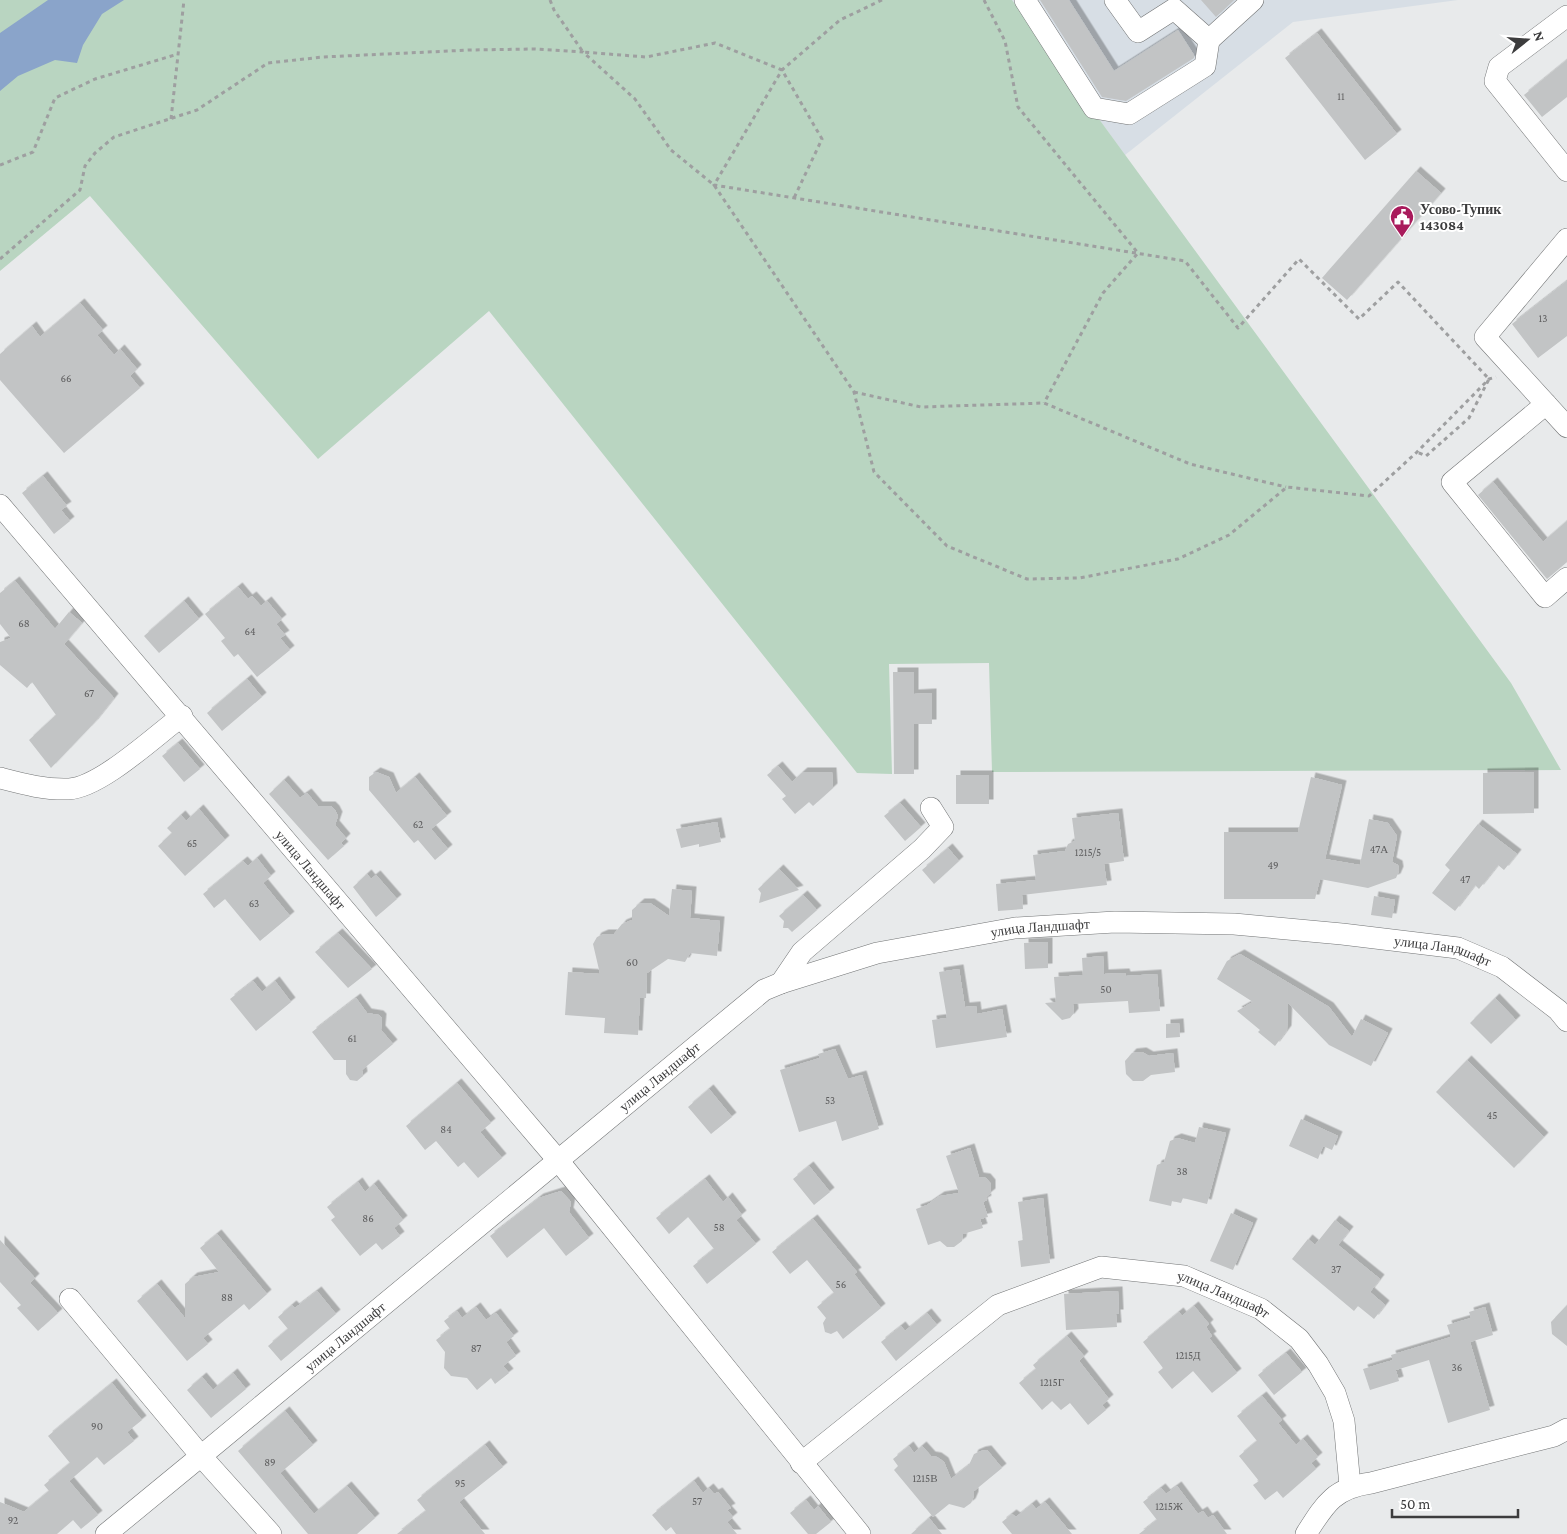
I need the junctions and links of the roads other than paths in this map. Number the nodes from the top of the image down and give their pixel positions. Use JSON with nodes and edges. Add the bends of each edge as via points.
{"nodes":[{"id":1,"x":1025,"y":0,"type":"edge"},
{"id":2,"x":1115,"y":0,"type":"edge"},
{"id":3,"x":1253,"y":0,"type":"edge"},
{"id":4,"x":1567,"y":16,"type":"edge"},
{"id":5,"x":1209,"y":40,"type":"junction"},
{"id":6,"x":1567,"y":171,"type":"edge"},
{"id":7,"x":1567,"y":239,"type":"edge"},
{"id":8,"x":1546,"y":404,"type":"junction"},
{"id":9,"x":1567,"y":427,"type":"edge"},
{"id":10,"x":0,"y":505,"type":"edge"},
{"id":11,"x":1567,"y":578,"type":"edge"},
{"id":12,"x":182,"y":716,"type":"junction"},
{"id":13,"x":0,"y":778,"type":"edge"},
{"id":14,"x":931,"y":808,"type":"dead end"},
{"id":15,"x":781,"y":982,"type":"junction"},
{"id":16,"x":1567,"y":1021,"type":"edge"},
{"id":17,"x":558,"y":1159,"type":"junction"},
{"id":18,"x":70,"y":1299,"type":"dead end"},
{"id":19,"x":1567,"y":1429,"type":"edge"},
{"id":20,"x":201,"y":1456,"type":"junction"},
{"id":21,"x":801,"y":1463,"type":"junction"},
{"id":22,"x":1350,"y":1486,"type":"junction"},
{"id":23,"x":106,"y":1534,"type":"edge"},
{"id":24,"x":271,"y":1534,"type":"edge"},
{"id":25,"x":860,"y":1534,"type":"edge"},
{"id":26,"x":1306,"y":1534,"type":"edge"}],
"edges":[{"from":1,"to":5,"type":"street","via":[[1094,108],[1129,114],[1205,66]]},
{"from":2,"to":5,"type":"street","via":[[1138,32],[1174,9]]},
{"from":3,"to":5,"type":"street"},
{"from":4,"to":6,"type":"street","via":[[1499,67],[1495,81]]},
{"from":7,"to":8,"type":"street","via":[[1485,338]]},
{"from":8,"to":9,"type":"street"},
{"from":8,"to":11,"type":"street","via":[[1452,482],[1544,597]]},
{"from":10,"to":12,"type":"street","name":"улица Ландшафт"},
{"from":12,"to":13,"type":"street","via":[[87,785],[70,789],[43,788]]},
{"from":12,"to":17,"type":"street","name":"улица Ландшафт"},
{"from":14,"to":15,"type":"street","via":[[943,827],[922,849],[802,952]]},
{"from":15,"to":16,"type":"street","name":"улица Ландшафт","via":[[877,953],[1015,928],[1115,922],[1234,924],[1458,948],[1502,967],[1558,1010]]},
{"from":15,"to":17,"type":"street","name":"улица Ландшафт","via":[[764,990]]},
{"from":17,"to":20,"type":"street","name":"улица Ландшафт"},
{"from":17,"to":21,"type":"street","name":"улица Ландшафт"},
{"from":18,"to":20,"type":"street"},
{"from":19,"to":22,"type":"street","via":[[1554,1436]]},
{"from":20,"to":23,"type":"street","name":"улица Ландшафт"},
{"from":20,"to":24,"type":"street"},
{"from":21,"to":22,"type":"street","name":"улица Ландшафт","via":[[998,1304],[1101,1267],[1184,1276],[1261,1310],[1299,1339],[1334,1393],[1344,1421]]},
{"from":21,"to":25,"type":"street","name":"улица Ландшафт"},
{"from":22,"to":26,"type":"street","via":[[1322,1509]]}]}
